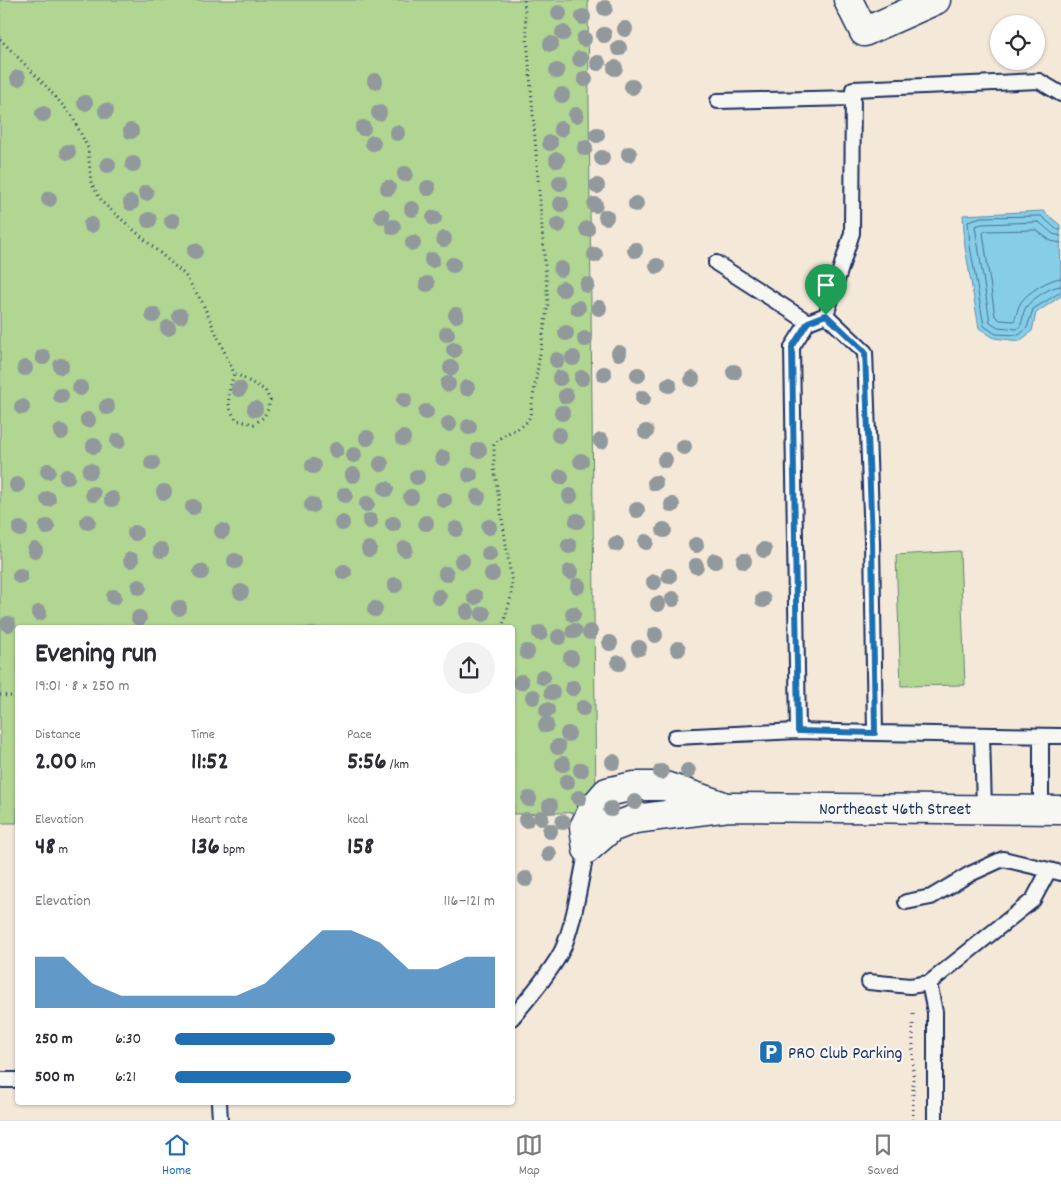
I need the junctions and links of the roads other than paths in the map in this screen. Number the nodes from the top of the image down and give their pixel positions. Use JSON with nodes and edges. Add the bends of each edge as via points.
{"nodes":[{"id":1,"x":848,"y":0,"type":"edge"},
{"id":2,"x":936,"y":0,"type":"edge"},
{"id":3,"x":1061,"y":94,"type":"edge"},
{"id":4,"x":853,"y":98,"type":"junction"},
{"id":5,"x":718,"y":101,"type":"dead end"},
{"id":6,"x":716,"y":263,"type":"dead end"},
{"id":7,"x":826,"y":315,"type":"junction"},
{"id":8,"x":808,"y":322,"type":"junction"},
{"id":9,"x":798,"y":731,"type":"junction"},
{"id":10,"x":875,"y":733,"type":"junction"},
{"id":11,"x":982,"y":735,"type":"junction"},
{"id":12,"x":1041,"y":736,"type":"junction"},
{"id":13,"x":1061,"y":736,"type":"edge"},
{"id":14,"x":675,"y":737,"type":"dead end"},
{"id":15,"x":984,"y":809,"type":"junction"},
{"id":16,"x":1051,"y":810,"type":"edge"},
{"id":17,"x":587,"y":849,"type":"joint"},
{"id":18,"x":1055,"y":872,"type":"edge"},
{"id":19,"x":906,"y":902,"type":"dead end"},
{"id":20,"x":869,"y":982,"type":"dead end"},
{"id":21,"x":928,"y":983,"type":"junction"},
{"id":22,"x":515,"y":1014,"type":"edge"},
{"id":23,"x":0,"y":1080,"type":"edge"},
{"id":24,"x":15,"y":1080,"type":"edge"},
{"id":25,"x":219,"y":1105,"type":"edge"},
{"id":26,"x":220,"y":1120,"type":"edge"},
{"id":27,"x":935,"y":1120,"type":"edge"}],
"edges":[{"from":1,"to":2,"type":"street","via":[[864,32]]},
{"from":3,"to":4,"type":"lane","via":[[1038,81],[853,89]]},
{"from":4,"to":5,"type":"lane"},
{"from":4,"to":7,"type":"lane","via":[[852,232]]},
{"from":6,"to":8,"type":"lane"},
{"from":7,"to":8,"type":"lane"},
{"from":7,"to":10,"type":"lane","via":[[865,352]]},
{"from":8,"to":9,"type":"lane","via":[[792,347]]},
{"from":9,"to":10,"type":"lane"},
{"from":9,"to":14,"type":"lane"},
{"from":10,"to":11,"type":"lane"},
{"from":11,"to":12,"type":"lane"},
{"from":11,"to":15,"type":"lane"},
{"from":12,"to":13,"type":"lane"},
{"from":12,"to":16,"type":"lane"},
{"from":15,"to":16,"type":"street","name":"Northeast 46th Street"},
{"from":15,"to":17,"type":"street","name":"Northeast 46th Street","via":[[729,807],[665,786],[634,786],[607,792],[594,807],[584,827]]},
{"from":17,"to":22,"type":"lane","via":[[563,947]]},
{"from":18,"to":19,"type":"lane","via":[[1003,859],[930,896]]},
{"from":18,"to":21,"type":"lane","via":[[1032,900]]},
{"from":20,"to":21,"type":"lane","via":[[910,986]]},
{"from":21,"to":27,"type":"lane","via":[[934,1012]]},
{"from":23,"to":24,"type":"lane"},
{"from":25,"to":26,"type":"lane"}]}
